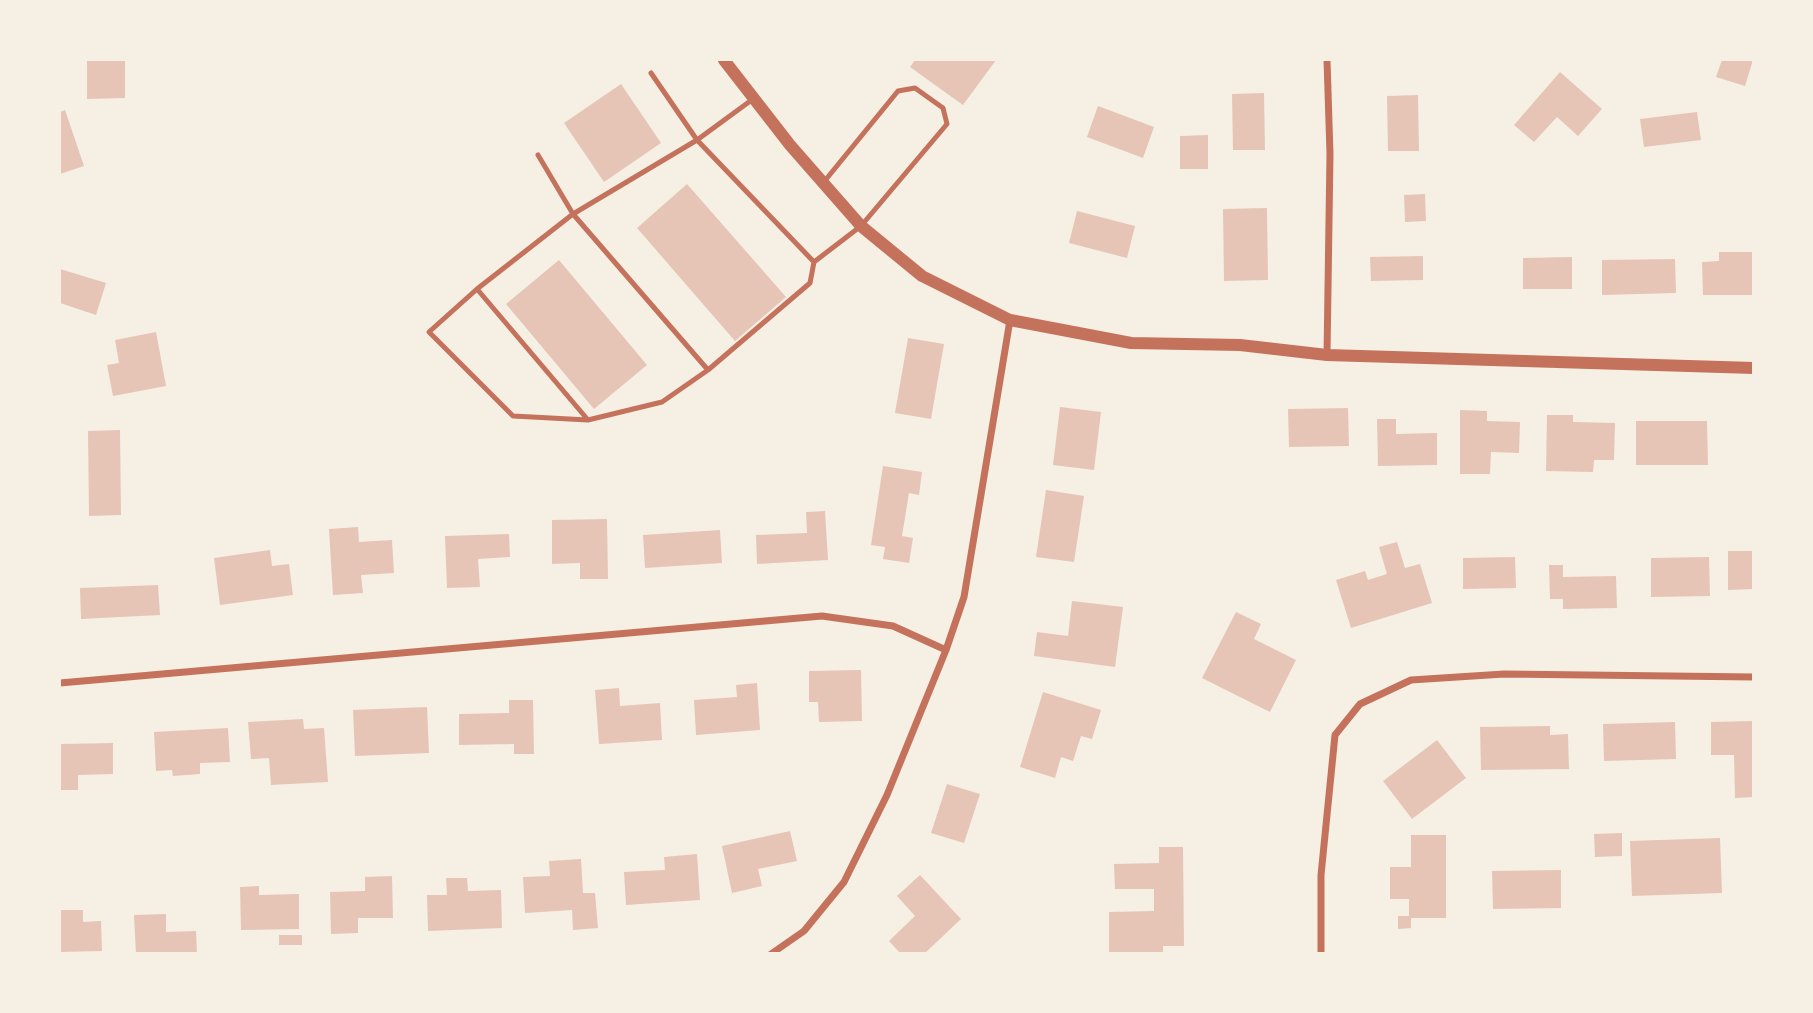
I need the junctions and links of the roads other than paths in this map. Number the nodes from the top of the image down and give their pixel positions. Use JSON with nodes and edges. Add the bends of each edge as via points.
{"nodes":[{"id":1,"x":724,"y":60,"type":"edge"},
{"id":2,"x":1327,"y":60,"type":"edge"},
{"id":3,"x":651,"y":73,"type":"dead end"},
{"id":4,"x":753,"y":99,"type":"junction"},
{"id":5,"x":697,"y":140,"type":"junction"},
{"id":6,"x":538,"y":155,"type":"dead end"},
{"id":7,"x":823,"y":183,"type":"junction"},
{"id":8,"x":573,"y":214,"type":"junction"},
{"id":9,"x":860,"y":226,"type":"junction"},
{"id":10,"x":814,"y":262,"type":"junction"},
{"id":11,"x":477,"y":289,"type":"junction"},
{"id":12,"x":1010,"y":320,"type":"junction"},
{"id":13,"x":1328,"y":355,"type":"junction"},
{"id":14,"x":1754,"y":368,"type":"edge"},
{"id":15,"x":708,"y":370,"type":"junction"},
{"id":16,"x":588,"y":420,"type":"junction"},
{"id":17,"x":946,"y":650,"type":"junction"},
{"id":18,"x":1754,"y":677,"type":"edge"},
{"id":19,"x":60,"y":682,"type":"edge"},
{"id":20,"x":771,"y":954,"type":"edge"},
{"id":21,"x":1321,"y":954,"type":"edge"}],
"edges":[{"from":1,"to":4,"type":"street"},
{"from":2,"to":13,"type":"street"},
{"from":3,"to":5,"type":"lane"},
{"from":4,"to":5,"type":"lane"},
{"from":4,"to":7,"type":"street"},
{"from":5,"to":8,"type":"lane"},
{"from":5,"to":10,"type":"lane"},
{"from":6,"to":8,"type":"lane"},
{"from":7,"to":9,"type":"street"},
{"from":7,"to":9,"type":"lane","via":[[898,92],[915,88],[943,108],[947,124]]},
{"from":8,"to":11,"type":"lane"},
{"from":8,"to":15,"type":"lane"},
{"from":9,"to":10,"type":"lane"},
{"from":9,"to":12,"type":"street","via":[[922,276]]},
{"from":10,"to":15,"type":"lane","via":[[810,283]]},
{"from":11,"to":16,"type":"lane"},
{"from":11,"to":16,"type":"lane","via":[[429,332],[513,416]]},
{"from":12,"to":13,"type":"street","via":[[1131,343],[1240,345]]},
{"from":12,"to":17,"type":"street","via":[[964,597]]},
{"from":13,"to":14,"type":"street"},
{"from":15,"to":16,"type":"lane","via":[[662,402]]},
{"from":17,"to":19,"type":"street","via":[[893,626],[822,616]]},
{"from":17,"to":20,"type":"street","via":[[887,795],[844,882],[804,931]]},
{"from":18,"to":21,"type":"street","via":[[1504,674],[1411,680],[1360,704],[1335,735],[1321,875]]}]}
